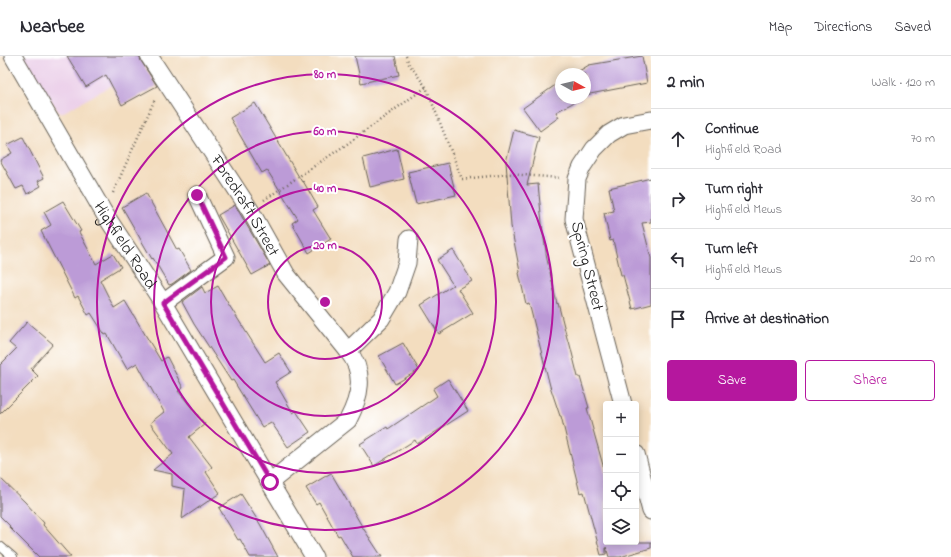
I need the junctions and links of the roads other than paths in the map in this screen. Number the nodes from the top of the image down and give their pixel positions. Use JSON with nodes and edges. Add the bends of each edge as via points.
{"nodes":[{"id":1,"x":13,"y":56,"type":"edge"},
{"id":2,"x":149,"y":56,"type":"edge"},
{"id":3,"x":651,"y":120,"type":"edge"},
{"id":4,"x":197,"y":195,"type":"dead end"},
{"id":5,"x":409,"y":239,"type":"dead end"},
{"id":6,"x":163,"y":303,"type":"junction"},
{"id":7,"x":348,"y":351,"type":"junction"},
{"id":8,"x":622,"y":401,"type":"edge"},
{"id":9,"x":639,"y":465,"type":"edge"},
{"id":10,"x":270,"y":482,"type":"junction"},
{"id":11,"x":651,"y":511,"type":"edge"},
{"id":12,"x":0,"y":546,"type":"edge"},
{"id":13,"x":12,"y":557,"type":"edge"},
{"id":14,"x":314,"y":557,"type":"edge"}],
"edges":[{"from":1,"to":6,"type":"street","name":"Highfield Road","via":[[104,213]]},
{"from":2,"to":7,"type":"street","name":"Foredraft Street","via":[[250,210],[286,274]]},
{"from":3,"to":8,"type":"street","name":"Spring Street","via":[[624,125],[609,134],[594,149],[577,179],[574,219]]},
{"from":4,"to":6,"type":"street","via":[[226,257]]},
{"from":5,"to":7,"type":"street","via":[[407,262],[397,292],[381,319]]},
{"from":6,"to":10,"type":"street","name":"Highfield Road"},
{"from":7,"to":10,"type":"street","name":"Foredraft Street","via":[[358,368],[360,393],[348,420]]},
{"from":9,"to":11,"type":"street"},
{"from":10,"to":14,"type":"street","name":"Highfield Road"},
{"from":12,"to":13,"type":"lane"}]}
